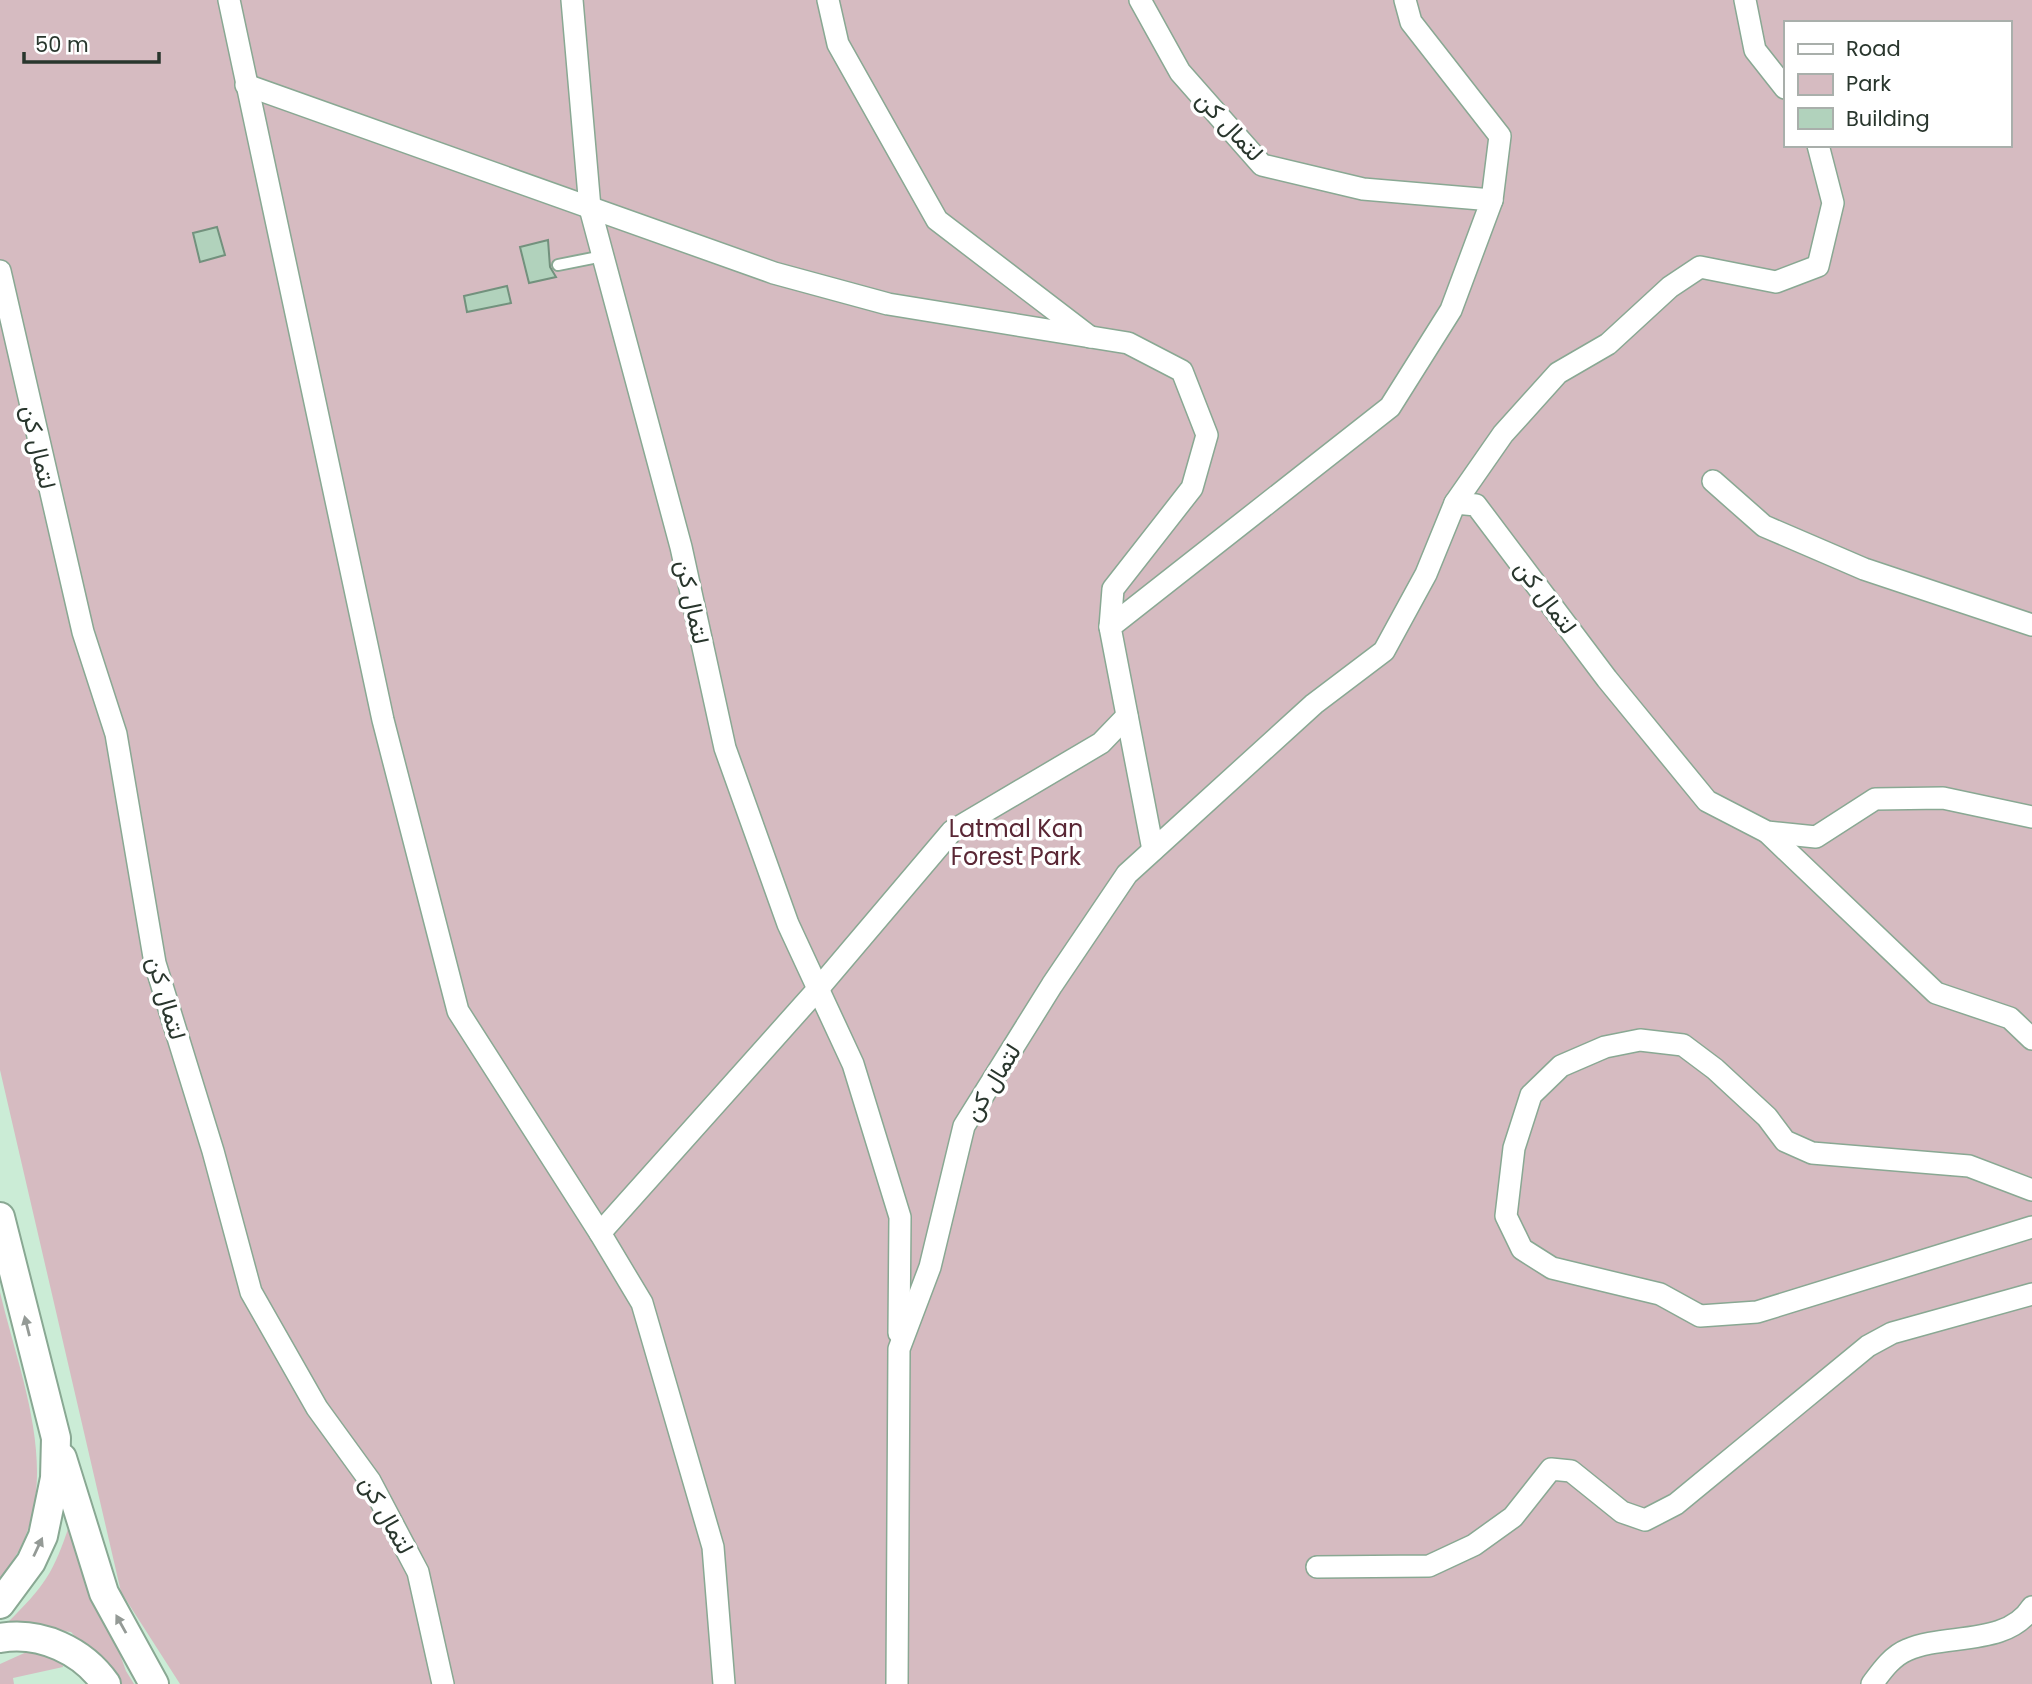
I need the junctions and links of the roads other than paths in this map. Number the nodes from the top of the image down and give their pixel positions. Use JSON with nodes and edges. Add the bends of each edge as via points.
{"nodes":[{"id":1,"x":229,"y":0,"type":"edge"},
{"id":2,"x":572,"y":0,"type":"edge"},
{"id":3,"x":828,"y":0,"type":"edge"},
{"id":4,"x":1140,"y":0,"type":"edge"},
{"id":5,"x":1405,"y":0,"type":"edge"},
{"id":6,"x":1745,"y":0,"type":"edge"},
{"id":7,"x":246,"y":85,"type":"junction"},
{"id":8,"x":1784,"y":87,"type":"edge"},
{"id":9,"x":1819,"y":147,"type":"edge"},
{"id":10,"x":1492,"y":200,"type":"junction"},
{"id":11,"x":590,"y":208,"type":"junction"},
{"id":12,"x":603,"y":256,"type":"junction"},
{"id":13,"x":558,"y":265,"type":"dead end"},
{"id":14,"x":0,"y":271,"type":"edge"},
{"id":15,"x":1095,"y":340,"type":"junction"},
{"id":16,"x":1713,"y":481,"type":"dead end"},
{"id":17,"x":1455,"y":503,"type":"junction"},
{"id":18,"x":2032,"y":625,"type":"edge"},
{"id":19,"x":1110,"y":627,"type":"junction"},
{"id":20,"x":1127,"y":716,"type":"junction"},
{"id":21,"x":2032,"y":817,"type":"edge"},
{"id":22,"x":1767,"y":832,"type":"junction"},
{"id":23,"x":1153,"y":850,"type":"junction"},
{"id":24,"x":818,"y":989,"type":"junction"},
{"id":25,"x":2032,"y":1039,"type":"edge"},
{"id":26,"x":2032,"y":1190,"type":"edge"},
{"id":27,"x":0,"y":1217,"type":"edge"},
{"id":28,"x":2032,"y":1227,"type":"edge"},
{"id":29,"x":600,"y":1233,"type":"junction"},
{"id":30,"x":2032,"y":1294,"type":"edge"},
{"id":31,"x":899,"y":1349,"type":"junction"},
{"id":32,"x":56,"y":1438,"type":"junction"},
{"id":33,"x":1317,"y":1566,"type":"dead end"},
{"id":34,"x":0,"y":1604,"type":"edge"},
{"id":35,"x":2032,"y":1607,"type":"edge"},
{"id":36,"x":0,"y":1638,"type":"edge"},
{"id":37,"x":106,"y":1684,"type":"edge"},
{"id":38,"x":154,"y":1684,"type":"edge"},
{"id":39,"x":443,"y":1684,"type":"edge"},
{"id":40,"x":724,"y":1684,"type":"edge"},
{"id":41,"x":897,"y":1684,"type":"edge"},
{"id":42,"x":1872,"y":1684,"type":"edge"}],
"edges":[{"from":1,"to":7,"type":"street"},
{"from":2,"to":11,"type":"street","name":"لتمال کن"},
{"from":3,"to":15,"type":"street","via":[[838,44],[937,220]]},
{"from":4,"to":10,"type":"street","name":"لتمال کن","via":[[1180,72],[1262,165],[1363,189]]},
{"from":5,"to":10,"type":"street","via":[[1411,22],[1500,136]]},
{"from":6,"to":8,"type":"street","via":[[1755,50]]},
{"from":7,"to":11,"type":"street"},
{"from":7,"to":29,"type":"street","via":[[383,720],[458,1011]]},
{"from":9,"to":17,"type":"street","via":[[1833,203],[1818,266],[1776,282],[1700,267],[1608,344],[1558,373],[1503,434]]},
{"from":10,"to":19,"type":"street","via":[[1451,310],[1390,407]]},
{"from":11,"to":12,"type":"street","name":"لتمال کن"},
{"from":11,"to":15,"type":"street","via":[[774,273],[888,304]]},
{"from":12,"to":13,"type":"lane"},
{"from":12,"to":24,"type":"street","name":"لتمال کن","via":[[681,547],[725,748],[788,924]]},
{"from":14,"to":39,"type":"street","name":"لتمال کن","via":[[83,632],[116,734],[155,962],[251,1292],[317,1408],[370,1481],[418,1572]]},
{"from":15,"to":19,"type":"street","via":[[1128,343],[1182,371],[1207,435],[1192,488],[1113,589]]},
{"from":16,"to":18,"type":"street","via":[[1763,526],[1864,569]]},
{"from":17,"to":22,"type":"street","name":"لتمال کن","via":[[1476,505],[1607,679],[1707,801]]},
{"from":17,"to":23,"type":"street","name":"لتمال کن","via":[[1426,574],[1384,651],[1314,704]]},
{"from":19,"to":20,"type":"street"},
{"from":20,"to":23,"type":"street"},
{"from":20,"to":24,"type":"street","via":[[1101,743],[952,831]]},
{"from":21,"to":22,"type":"street","name":"لتمال کن","via":[[1943,798],[1875,799],[1816,837]]},
{"from":22,"to":25,"type":"street","via":[[1936,993],[2010,1018]]},
{"from":23,"to":31,"type":"street","name":"لتمال کن","via":[[1127,874],[964,1126],[930,1267]]},
{"from":24,"to":29,"type":"street"},
{"from":24,"to":31,"type":"street","name":"لتمال کن","via":[[853,1064],[900,1217]]},
{"from":26,"to":28,"type":"street","via":[[1969,1166],[1812,1153],[1785,1141],[1768,1117],[1683,1045],[1640,1040],[1605,1047],[1561,1066],[1531,1095],[1514,1147],[1506,1216],[1522,1250],[1552,1268],[1660,1294],[1700,1316],[1756,1312]]},
{"from":32,"to":27,"type":"main road","one_way":true},
{"from":29,"to":40,"type":"street","via":[[642,1303],[713,1547]]},
{"from":30,"to":33,"type":"street","via":[[1892,1333],[1868,1346],[1676,1504],[1645,1520],[1622,1511],[1571,1471],[1551,1469],[1513,1517],[1474,1545],[1429,1566]]},
{"from":31,"to":41,"type":"street","name":"لتمال کن"},
{"from":34,"to":32,"type":"main road","one_way":true,"via":[[31,1562],[43,1536],[55,1478]]},
{"from":38,"to":32,"type":"main road","one_way":true,"via":[[104,1593]]},
{"from":35,"to":42,"type":"street","via":[[2004,1630],[1906,1650]]},
{"from":36,"to":37,"type":"main road","via":[[30,1637],[53,1643],[75,1653]]}]}
